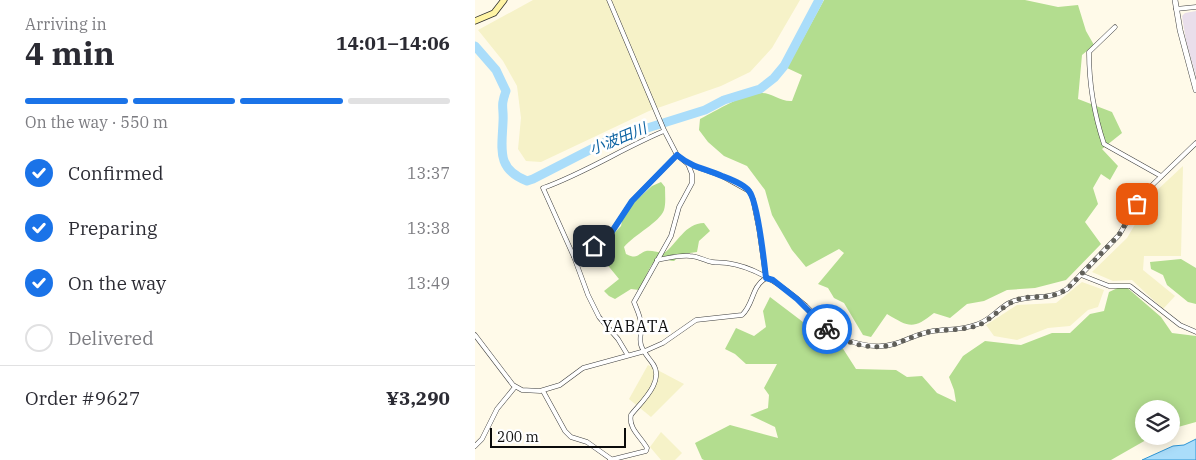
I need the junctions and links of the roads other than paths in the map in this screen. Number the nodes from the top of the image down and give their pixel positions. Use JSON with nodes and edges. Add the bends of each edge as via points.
{"nodes":[{"id":1,"x":504,"y":0,"type":"edge"},
{"id":2,"x":609,"y":0,"type":"edge"},
{"id":3,"x":1175,"y":0,"type":"edge"},
{"id":4,"x":1196,"y":7,"type":"edge"},
{"id":5,"x":1177,"y":9,"type":"junction"},
{"id":6,"x":475,"y":21,"type":"edge"},
{"id":7,"x":1115,"y":27,"type":"dead end"},
{"id":8,"x":1196,"y":90,"type":"edge"},
{"id":9,"x":664,"y":131,"type":"junction"},
{"id":10,"x":1196,"y":143,"type":"edge"},
{"id":11,"x":677,"y":155,"type":"junction"},
{"id":12,"x":688,"y":164,"type":"junction"},
{"id":13,"x":1161,"y":176,"type":"junction"},
{"id":14,"x":574,"y":257,"type":"junction"},
{"id":15,"x":657,"y":260,"type":"junction"},
{"id":16,"x":1081,"y":274,"type":"junction"},
{"id":17,"x":766,"y":278,"type":"junction"},
{"id":18,"x":1196,"y":332,"type":"edge"},
{"id":19,"x":475,"y":335,"type":"edge"},
{"id":20,"x":645,"y":351,"type":"junction"},
{"id":21,"x":627,"y":354,"type":"junction"},
{"id":22,"x":515,"y":387,"type":"junction"},
{"id":23,"x":543,"y":391,"type":"junction"},
{"id":24,"x":475,"y":446,"type":"edge"},
{"id":25,"x":611,"y":459,"type":"edge"}],
"edges":[{"from":1,"to":6,"type":"main road","via":[[494,13]]},
{"from":2,"to":9,"type":"street"},
{"from":3,"to":5,"type":"street"},
{"from":4,"to":5,"type":"street"},
{"from":5,"to":8,"type":"street"},
{"from":7,"to":13,"type":"street","via":[[1089,52],[1089,79],[1099,128],[1104,144]]},
{"from":9,"to":11,"type":"street"},
{"from":9,"to":14,"type":"street","via":[[543,188]]},
{"from":10,"to":13,"type":"street"},
{"from":11,"to":12,"type":"street"},
{"from":11,"to":14,"type":"street","via":[[632,201],[611,233]]},
{"from":12,"to":15,"type":"street","via":[[692,183],[679,207],[671,236]]},
{"from":12,"to":17,"type":"street","via":[[722,176],[749,191]]},
{"from":13,"to":16,"type":"street","via":[[1144,193],[1119,235]]},
{"from":14,"to":21,"type":"street","via":[[599,317]]},
{"from":15,"to":17,"type":"street","via":[[693,256],[748,269]]},
{"from":15,"to":20,"type":"street","via":[[634,302],[640,318],[641,346]]},
{"from":16,"to":17,"type":"street","via":[[1059,294],[1049,298],[1020,299],[980,324],[933,331],[882,347],[845,340],[833,334],[797,299]]},
{"from":16,"to":18,"type":"street","via":[[1109,286],[1130,286],[1180,325]]},
{"from":17,"to":20,"type":"street","via":[[759,282],[741,315],[696,320],[663,343]]},
{"from":19,"to":22,"type":"street"},
{"from":20,"to":21,"type":"street"},
{"from":20,"to":25,"type":"street","via":[[655,369],[655,381],[630,420],[646,451]]},
{"from":21,"to":23,"type":"street","via":[[583,368],[560,385]]},
{"from":22,"to":23,"type":"street"},
{"from":22,"to":24,"type":"street","via":[[497,409]]},
{"from":23,"to":25,"type":"street","via":[[565,431]]}]}
